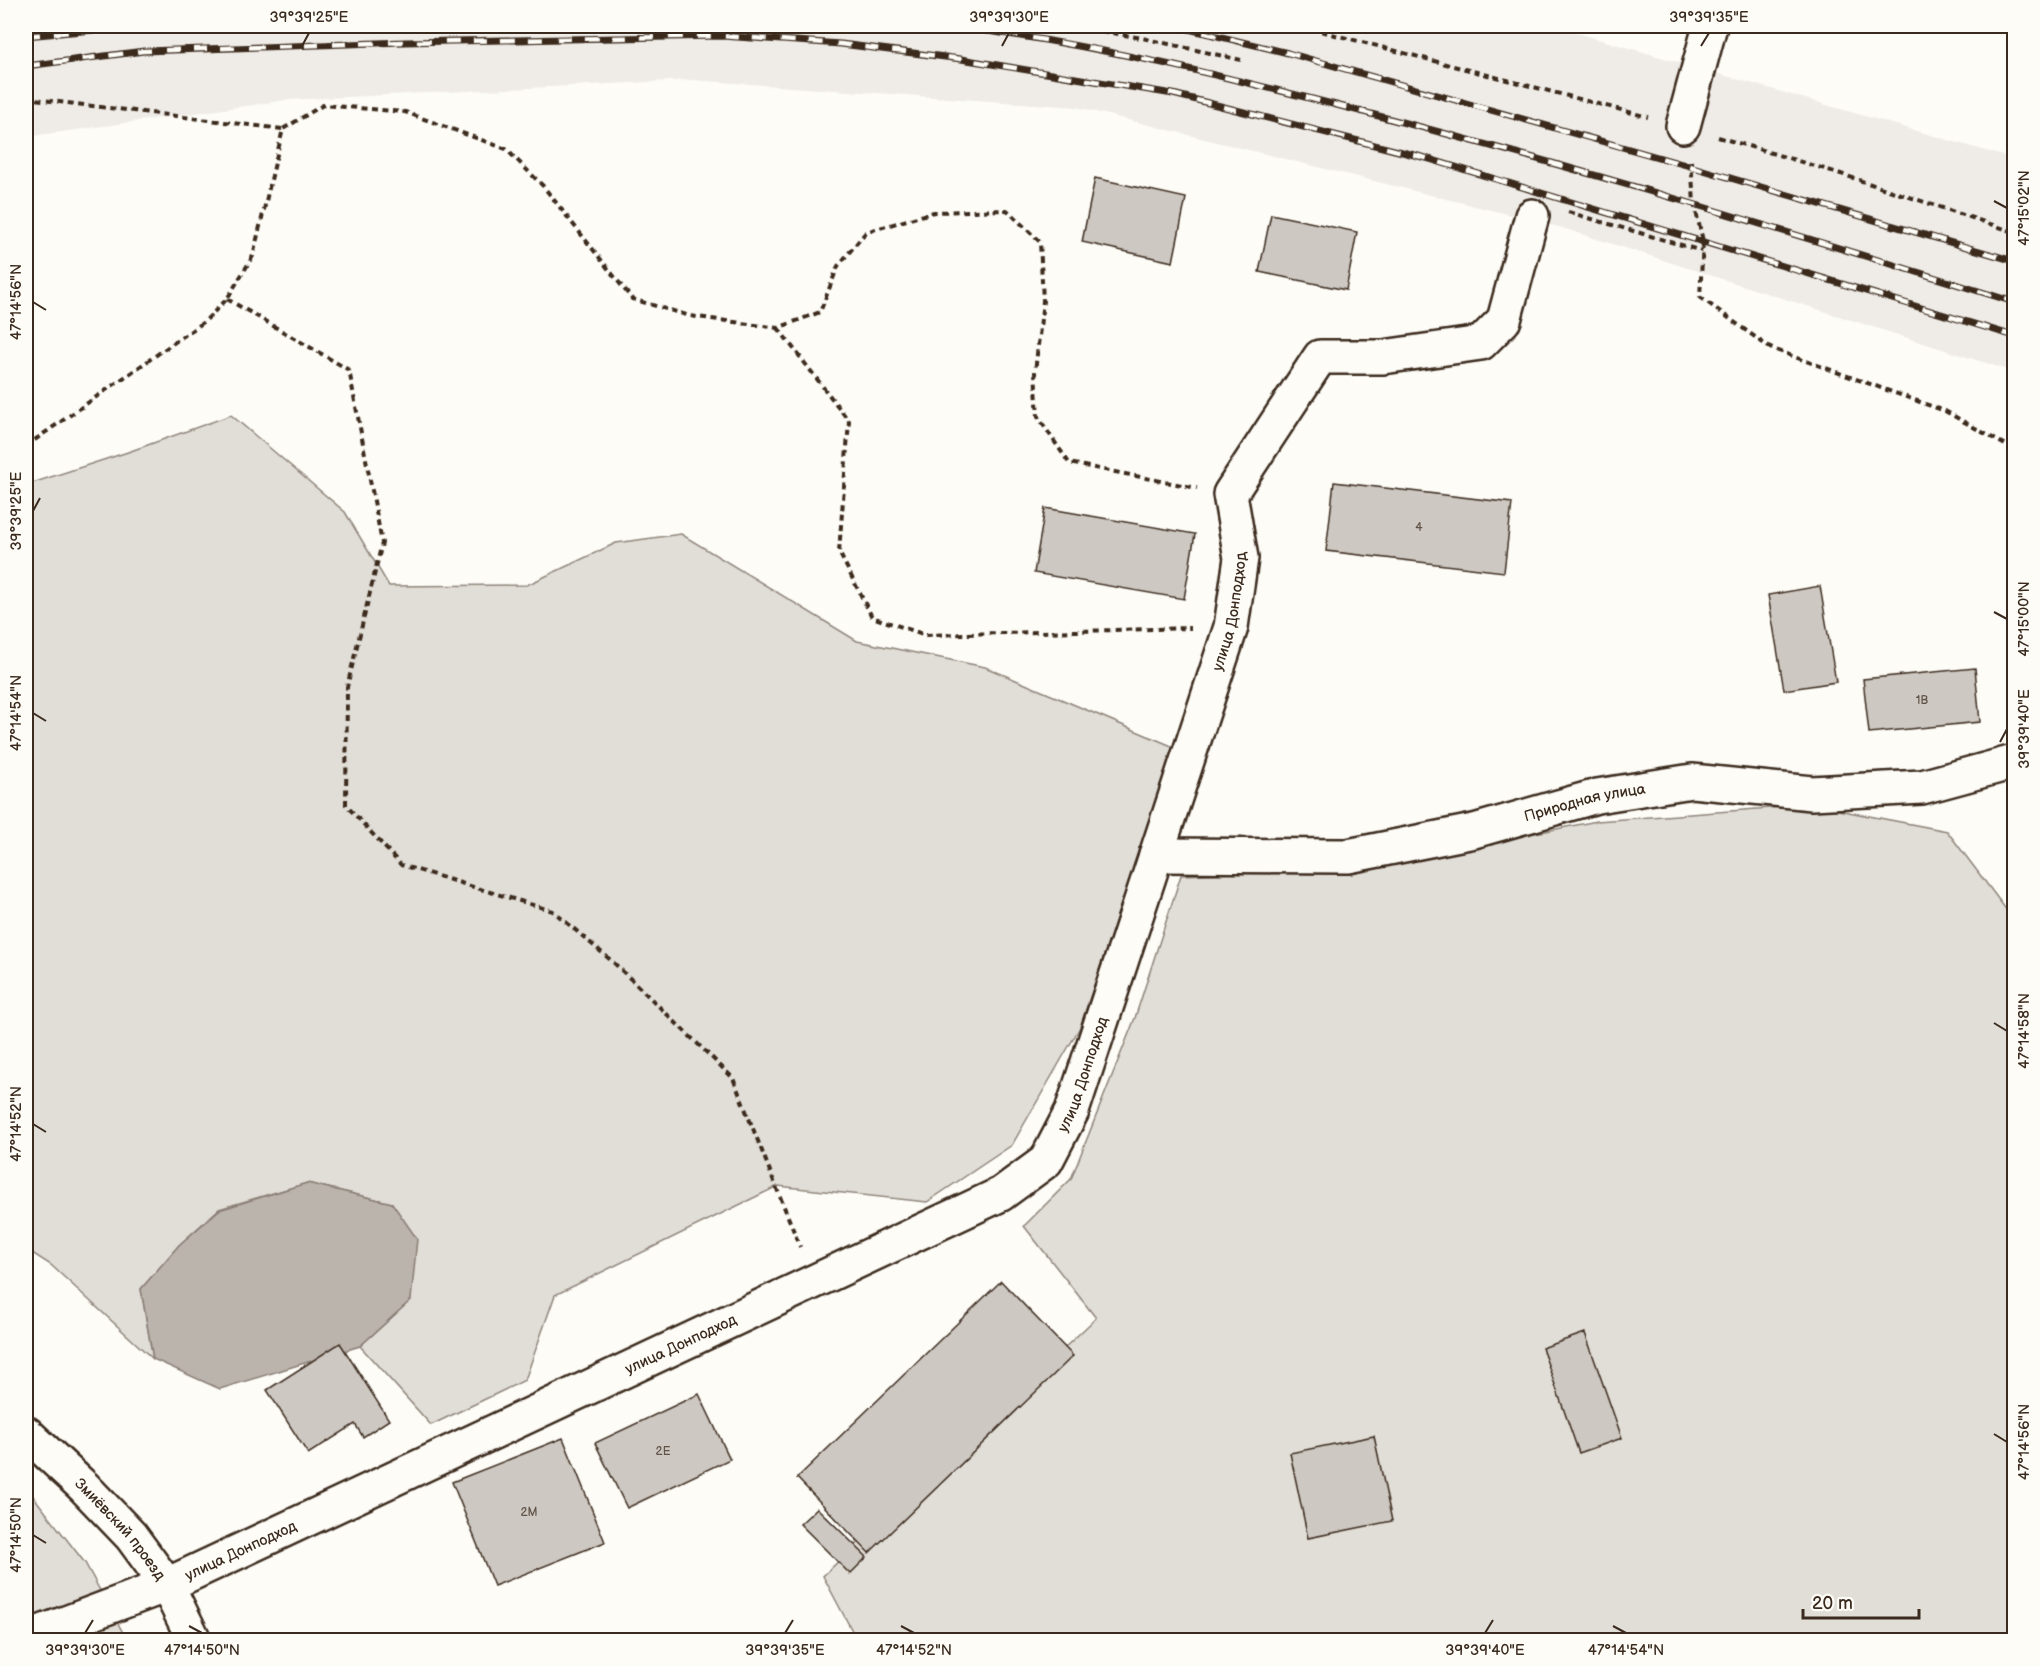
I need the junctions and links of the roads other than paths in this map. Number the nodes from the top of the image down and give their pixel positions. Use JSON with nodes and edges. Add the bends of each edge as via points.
{"nodes":[{"id":1,"x":1710,"y":26,"type":"edge"},
{"id":2,"x":1683,"y":126,"type":"road end"},
{"id":3,"x":1532,"y":216,"type":"road end"},
{"id":4,"x":2014,"y":762,"type":"edge"},
{"id":5,"x":1156,"y":855,"type":"junction"},
{"id":6,"x":26,"y":1433,"type":"edge"},
{"id":7,"x":167,"y":1585,"type":"junction"},
{"id":8,"x":26,"y":1638,"type":"edge"},
{"id":9,"x":194,"y":1641,"type":"edge"}],
"edges":[{"from":1,"to":2,"type":"street"},
{"from":3,"to":5,"type":"street","name":"улица Донподход","via":[[1504,320],[1481,343],[1383,357],[1320,357],[1230,494],[1241,558],[1231,627]]},
{"from":4,"to":5,"type":"street","name":"Природная улица","via":[[1922,787],[1812,793],[1692,781],[1597,796],[1474,831],[1348,856]]},
{"from":5,"to":7,"type":"street","name":"улица Донподход","via":[[1072,1111],[1046,1161],[1001,1194]]},
{"from":6,"to":7,"type":"street","name":"Змиёвский проезд","via":[[131,1536]]},
{"from":7,"to":8,"type":"street","name":"улица Донподход"},
{"from":7,"to":9,"type":"street","name":"Змиёвский проезд"}]}
